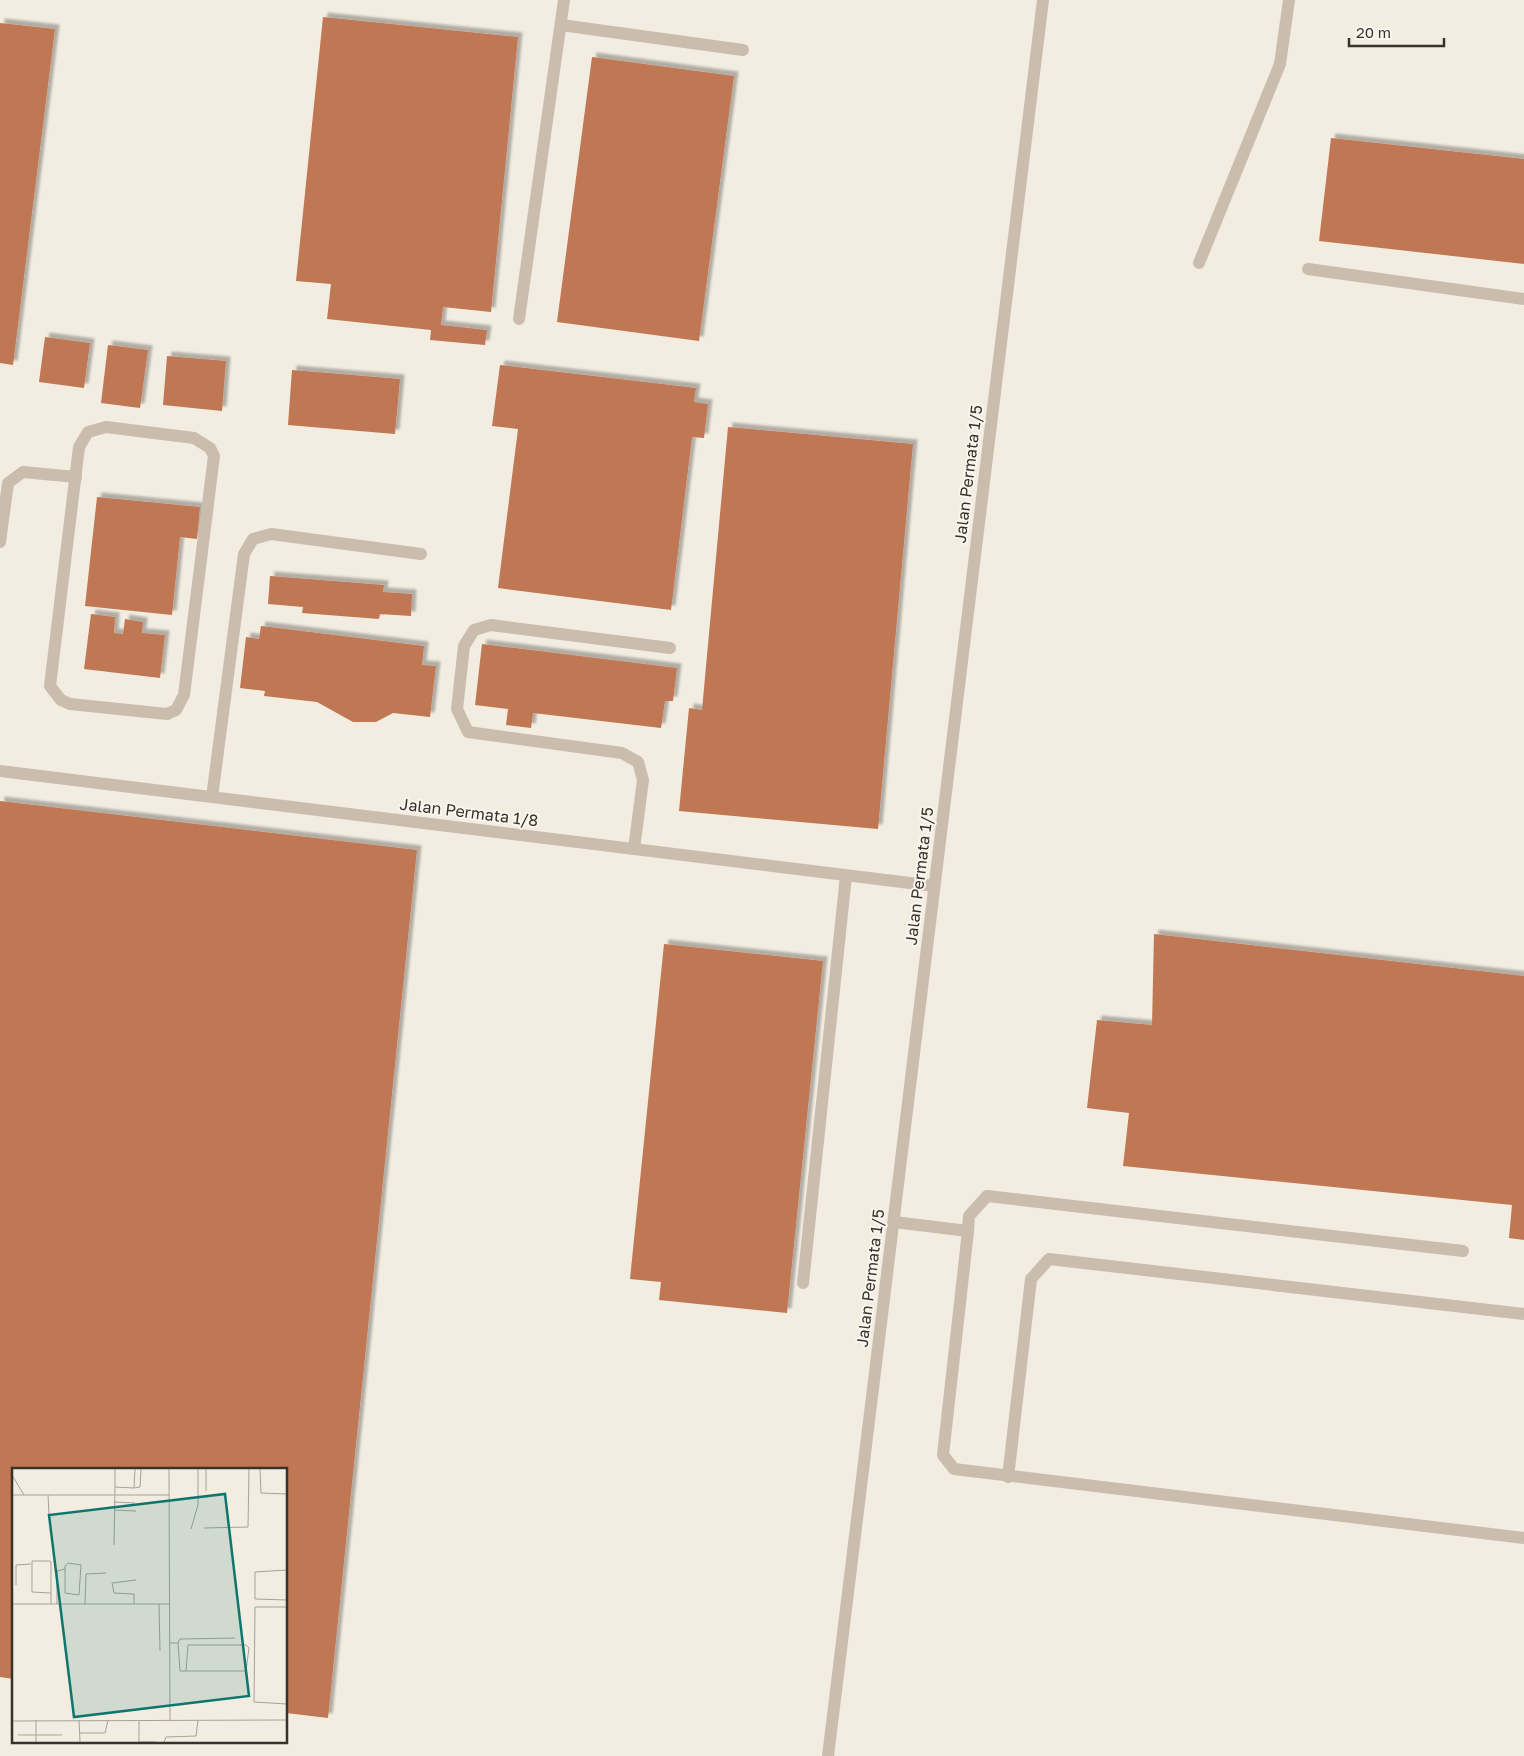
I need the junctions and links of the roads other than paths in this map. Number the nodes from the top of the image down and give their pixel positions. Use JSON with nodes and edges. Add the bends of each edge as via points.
{"nodes":[{"id":1,"x":564,"y":0,"type":"edge"},
{"id":2,"x":1043,"y":0,"type":"edge"},
{"id":3,"x":1289,"y":0,"type":"edge"},
{"id":4,"x":561,"y":25,"type":"junction"},
{"id":5,"x":743,"y":50,"type":"dead end"},
{"id":6,"x":1199,"y":263,"type":"dead end"},
{"id":7,"x":1308,"y":269,"type":"dead end"},
{"id":8,"x":1524,"y":299,"type":"edge"},
{"id":9,"x":519,"y":319,"type":"dead end"},
{"id":10,"x":76,"y":477,"type":"junction"},
{"id":11,"x":0,"y":542,"type":"edge"},
{"id":12,"x":421,"y":554,"type":"dead end"},
{"id":13,"x":670,"y":648,"type":"dead end"},
{"id":14,"x":0,"y":771,"type":"edge"},
{"id":15,"x":212,"y":797,"type":"junction"},
{"id":16,"x":634,"y":849,"type":"junction"},
{"id":17,"x":846,"y":876,"type":"junction"},
{"id":18,"x":934,"y":886,"type":"junction"},
{"id":19,"x":894,"y":1222,"type":"junction"},
{"id":20,"x":968,"y":1231,"type":"junction"},
{"id":21,"x":1463,"y":1251,"type":"dead end"},
{"id":22,"x":803,"y":1283,"type":"dead end"},
{"id":23,"x":1524,"y":1314,"type":"edge"},
{"id":24,"x":1008,"y":1477,"type":"junction"},
{"id":25,"x":1524,"y":1538,"type":"edge"},
{"id":26,"x":828,"y":1756,"type":"edge"}],
"edges":[{"from":1,"to":4,"type":"street"},
{"from":2,"to":18,"type":"street","name":"Jalan Permata 1/5"},
{"from":3,"to":6,"type":"street","via":[[1280,64]]},
{"from":4,"to":5,"type":"street"},
{"from":4,"to":9,"type":"street"},
{"from":7,"to":8,"type":"street"},
{"from":10,"to":10,"type":"street","via":[[79,447],[88,432],[106,427],[194,438],[210,448],[214,456],[184,695],[176,710],[167,714],[70,704],[61,700],[50,686]]},
{"from":10,"to":11,"type":"street","via":[[23,472],[8,483]]},
{"from":12,"to":15,"type":"street","via":[[271,534],[253,539],[244,554]]},
{"from":13,"to":16,"type":"street","via":[[491,625],[474,630],[464,646],[457,709],[468,732],[622,753],[638,762],[643,780]]},
{"from":14,"to":15,"type":"street","name":"Jalan Permata 1/8"},
{"from":15,"to":16,"type":"street","name":"Jalan Permata 1/8"},
{"from":16,"to":17,"type":"street","name":"Jalan Permata 1/8"},
{"from":17,"to":18,"type":"street","name":"Jalan Permata 1/8"},
{"from":17,"to":22,"type":"street"},
{"from":18,"to":19,"type":"street","name":"Jalan Permata 1/5"},
{"from":19,"to":20,"type":"street"},
{"from":19,"to":26,"type":"street","name":"Jalan Permata 1/5"},
{"from":20,"to":21,"type":"street","via":[[969,1216],[987,1196]]},
{"from":20,"to":24,"type":"street","via":[[943,1455],[954,1469]]},
{"from":23,"to":24,"type":"street","via":[[1049,1259],[1031,1279]]},
{"from":24,"to":25,"type":"street"}]}
